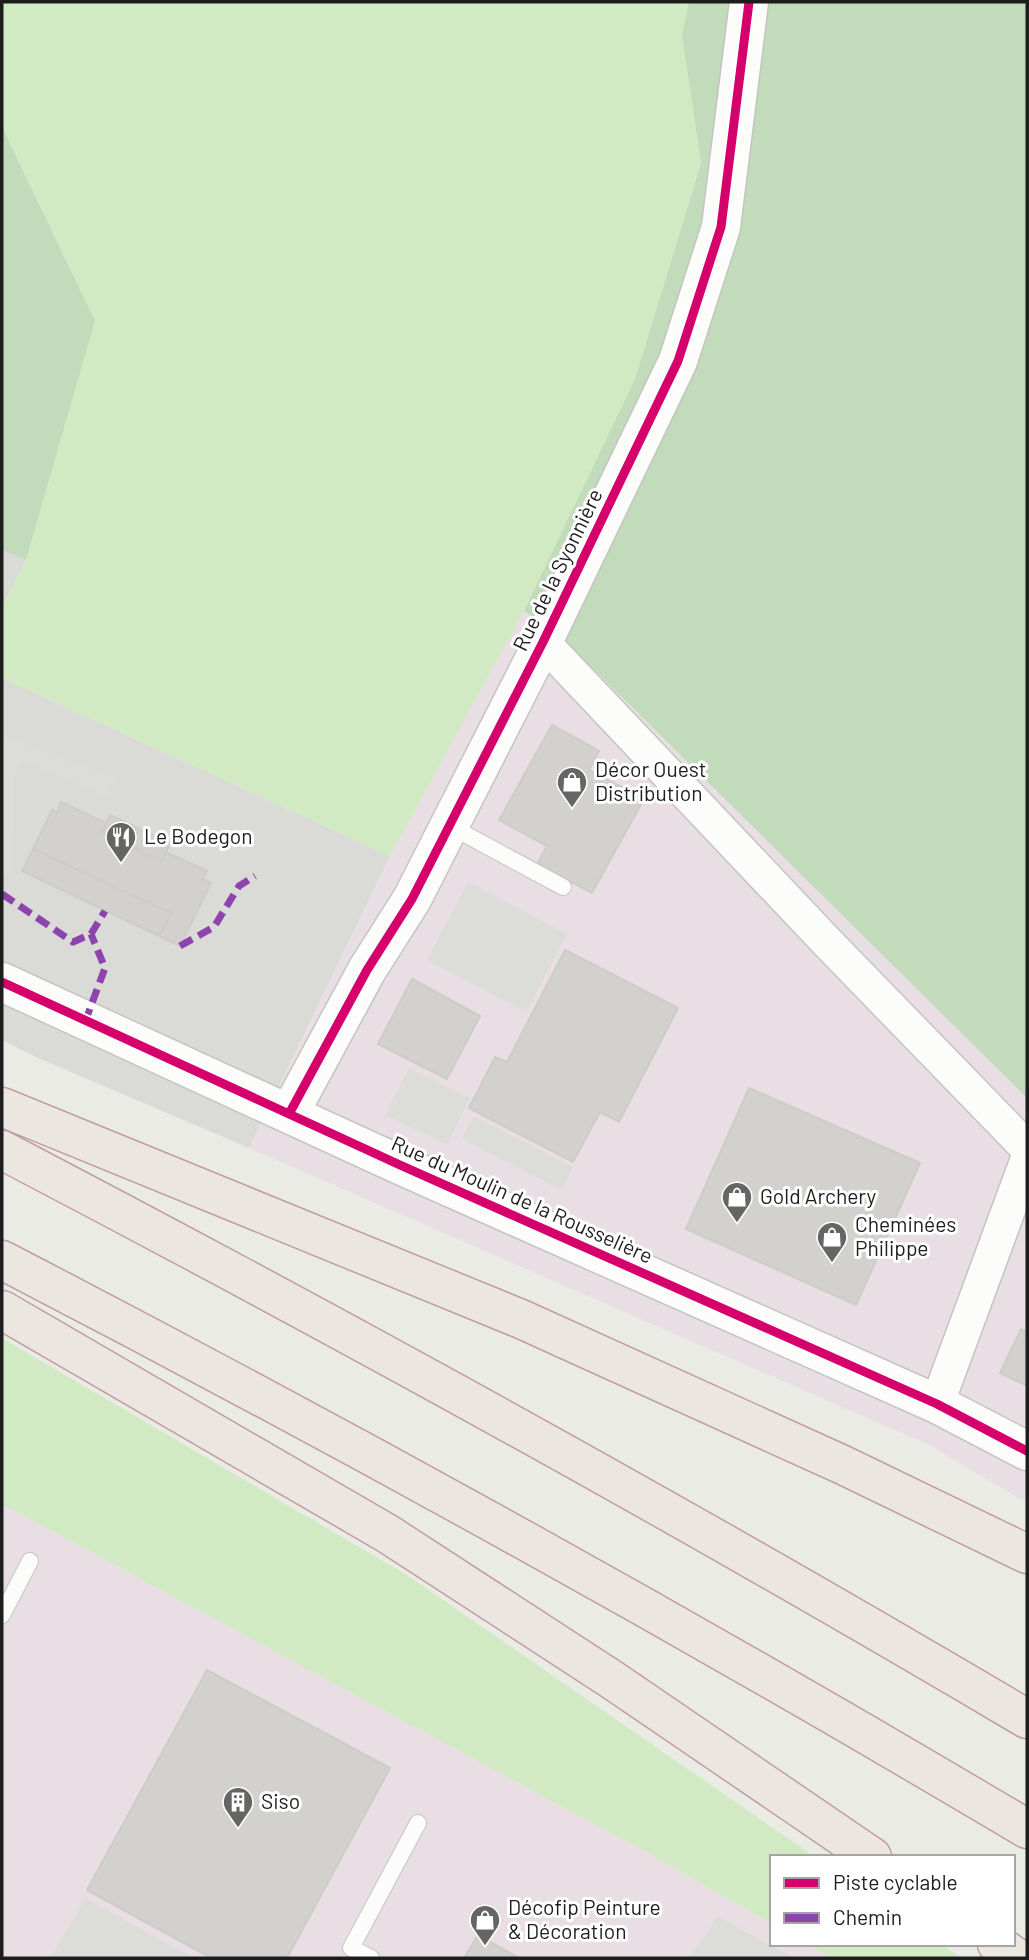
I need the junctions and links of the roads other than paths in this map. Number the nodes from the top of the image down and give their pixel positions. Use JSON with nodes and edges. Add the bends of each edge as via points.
{"nodes":[{"id":1,"x":749,"y":2,"type":"edge"},
{"id":2,"x":543,"y":642,"type":"junction"},
{"id":3,"x":450,"y":826,"type":"junction"},
{"id":4,"x":563,"y":887,"type":"dead end"},
{"id":5,"x":2,"y":982,"type":"edge"},
{"id":6,"x":2,"y":1107,"type":"edge"},
{"id":7,"x":289,"y":1114,"type":"junction"},
{"id":8,"x":1027,"y":1148,"type":"edge"},
{"id":9,"x":2,"y":1150,"type":"edge"},
{"id":10,"x":1027,"y":1160,"type":"edge"},
{"id":11,"x":2,"y":1260,"type":"edge"},
{"id":12,"x":2,"y":1310,"type":"edge"},
{"id":13,"x":937,"y":1404,"type":"junction"},
{"id":14,"x":1027,"y":1451,"type":"edge"},
{"id":15,"x":1027,"y":1554,"type":"edge"},
{"id":16,"x":30,"y":1561,"type":"dead end"},
{"id":17,"x":2,"y":1615,"type":"edge"},
{"id":18,"x":1027,"y":1719,"type":"edge"},
{"id":19,"x":418,"y":1823,"type":"dead end"},
{"id":20,"x":1027,"y":1829,"type":"edge"},
{"id":21,"x":869,"y":1855,"type":"edge"},
{"id":22,"x":1000,"y":1946,"type":"edge"},
{"id":23,"x":371,"y":1958,"type":"edge"},
{"id":24,"x":1017,"y":1958,"type":"edge"}],
"edges":[{"from":1,"to":2,"type":"street","name":"Rue de la Syonnière","via":[[721,227],[678,361]]},
{"from":2,"to":3,"type":"street","name":"Rue de la Syonnière"},
{"from":2,"to":8,"type":"street"},
{"from":3,"to":4,"type":"lane"},
{"from":3,"to":7,"type":"street","name":"Rue de la Syonnière"},
{"from":5,"to":7,"type":"street","name":"Rue du Moulin de la Rousselière"},
{"from":6,"to":15,"type":"highway","via":[[521,1319]]},
{"from":7,"to":13,"type":"street","name":"Rue du Moulin de la Rousselière"},
{"from":9,"to":18,"type":"highway","via":[[760,1563]]},
{"from":10,"to":13,"type":"street"},
{"from":11,"to":20,"type":"highway","via":[[590,1577]]},
{"from":12,"to":21,"type":"highway","via":[[388,1534]]},
{"from":13,"to":14,"type":"street","name":"Rue du Moulin de la Rousselière"},
{"from":16,"to":17,"type":"lane"},
{"from":19,"to":23,"type":"lane","via":[[351,1948]]},
{"from":22,"to":24,"type":"highway"}]}
